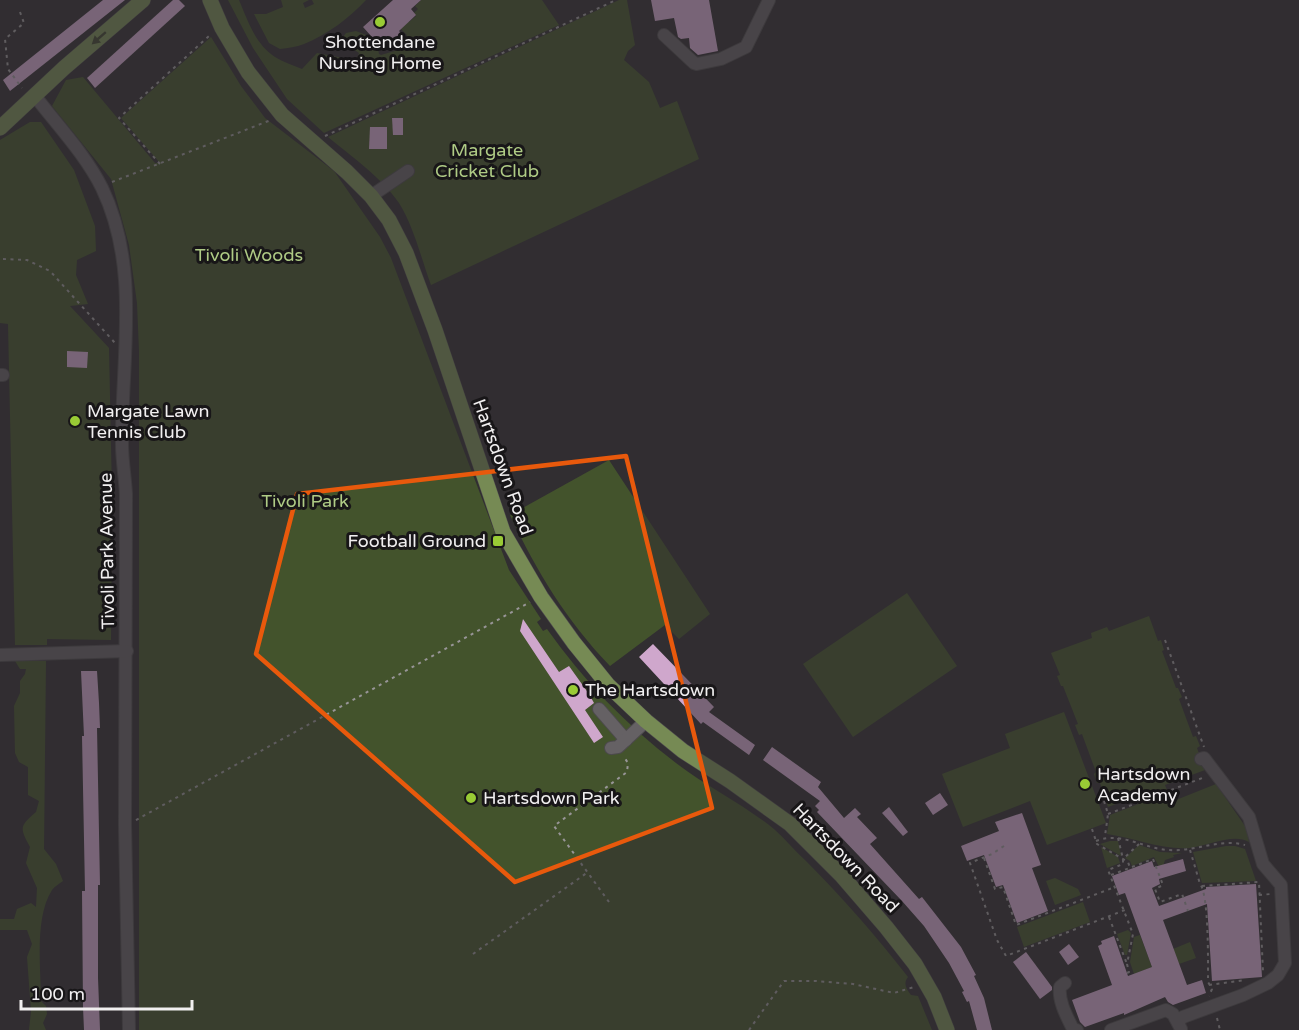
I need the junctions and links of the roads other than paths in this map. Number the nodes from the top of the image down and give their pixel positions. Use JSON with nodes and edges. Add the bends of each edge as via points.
{"nodes":[{"id":1,"x":143,"y":0,"type":"edge"},
{"id":2,"x":210,"y":0,"type":"edge"},
{"id":3,"x":769,"y":0,"type":"edge"},
{"id":4,"x":664,"y":34,"type":"dead end"},
{"id":5,"x":33,"y":98,"type":"junction"},
{"id":6,"x":0,"y":129,"type":"edge"},
{"id":7,"x":408,"y":171,"type":"dead end"},
{"id":8,"x":371,"y":196,"type":"junction"},
{"id":9,"x":127,"y":651,"type":"junction"},
{"id":10,"x":0,"y":655,"type":"edge"},
{"id":11,"x":599,"y":709,"type":"dead end"},
{"id":12,"x":646,"y":721,"type":"junction"},
{"id":13,"x":1209,"y":765,"type":"road end"},
{"id":14,"x":1065,"y":983,"type":"dead end"},
{"id":15,"x":1180,"y":1026,"type":"edge"},
{"id":16,"x":129,"y":1030,"type":"edge"},
{"id":17,"x":947,"y":1030,"type":"edge"},
{"id":18,"x":1077,"y":1030,"type":"edge"},
{"id":19,"x":1111,"y":1030,"type":"edge"}],
"edges":[{"from":1,"to":5,"type":"main road","one_way":true},
{"from":2,"to":8,"type":"main road","name":"Hartsdown Road","via":[[248,72],[282,115]]},
{"from":3,"to":4,"type":"street","via":[[746,47],[721,59],[694,63]]},
{"from":5,"to":6,"type":"main road"},
{"from":5,"to":9,"type":"street","name":"Tivoli Park Avenue","via":[[81,153],[102,189],[121,246],[126,286],[122,445]]},
{"from":7,"to":8,"type":"street"},
{"from":8,"to":12,"type":"main road","name":"Hartsdown Road","via":[[406,253],[503,532],[540,597],[574,644],[608,685]]},
{"from":9,"to":10,"type":"street"},
{"from":9,"to":16,"type":"street","name":"Tivoli Park Avenue"},
{"from":11,"to":12,"type":"street","via":[[618,745]]},
{"from":12,"to":17,"type":"main road","name":"Hartsdown Road","via":[[790,824],[842,876],[925,981]]},
{"from":13,"to":15,"type":"street","via":[[1249,817],[1263,864],[1281,885],[1285,963],[1268,983],[1184,1017]]},
{"from":14,"to":18,"type":"street","via":[[1059,994],[1068,1020]]},
{"from":15,"to":19,"type":"street","via":[[1166,1010]]}]}
